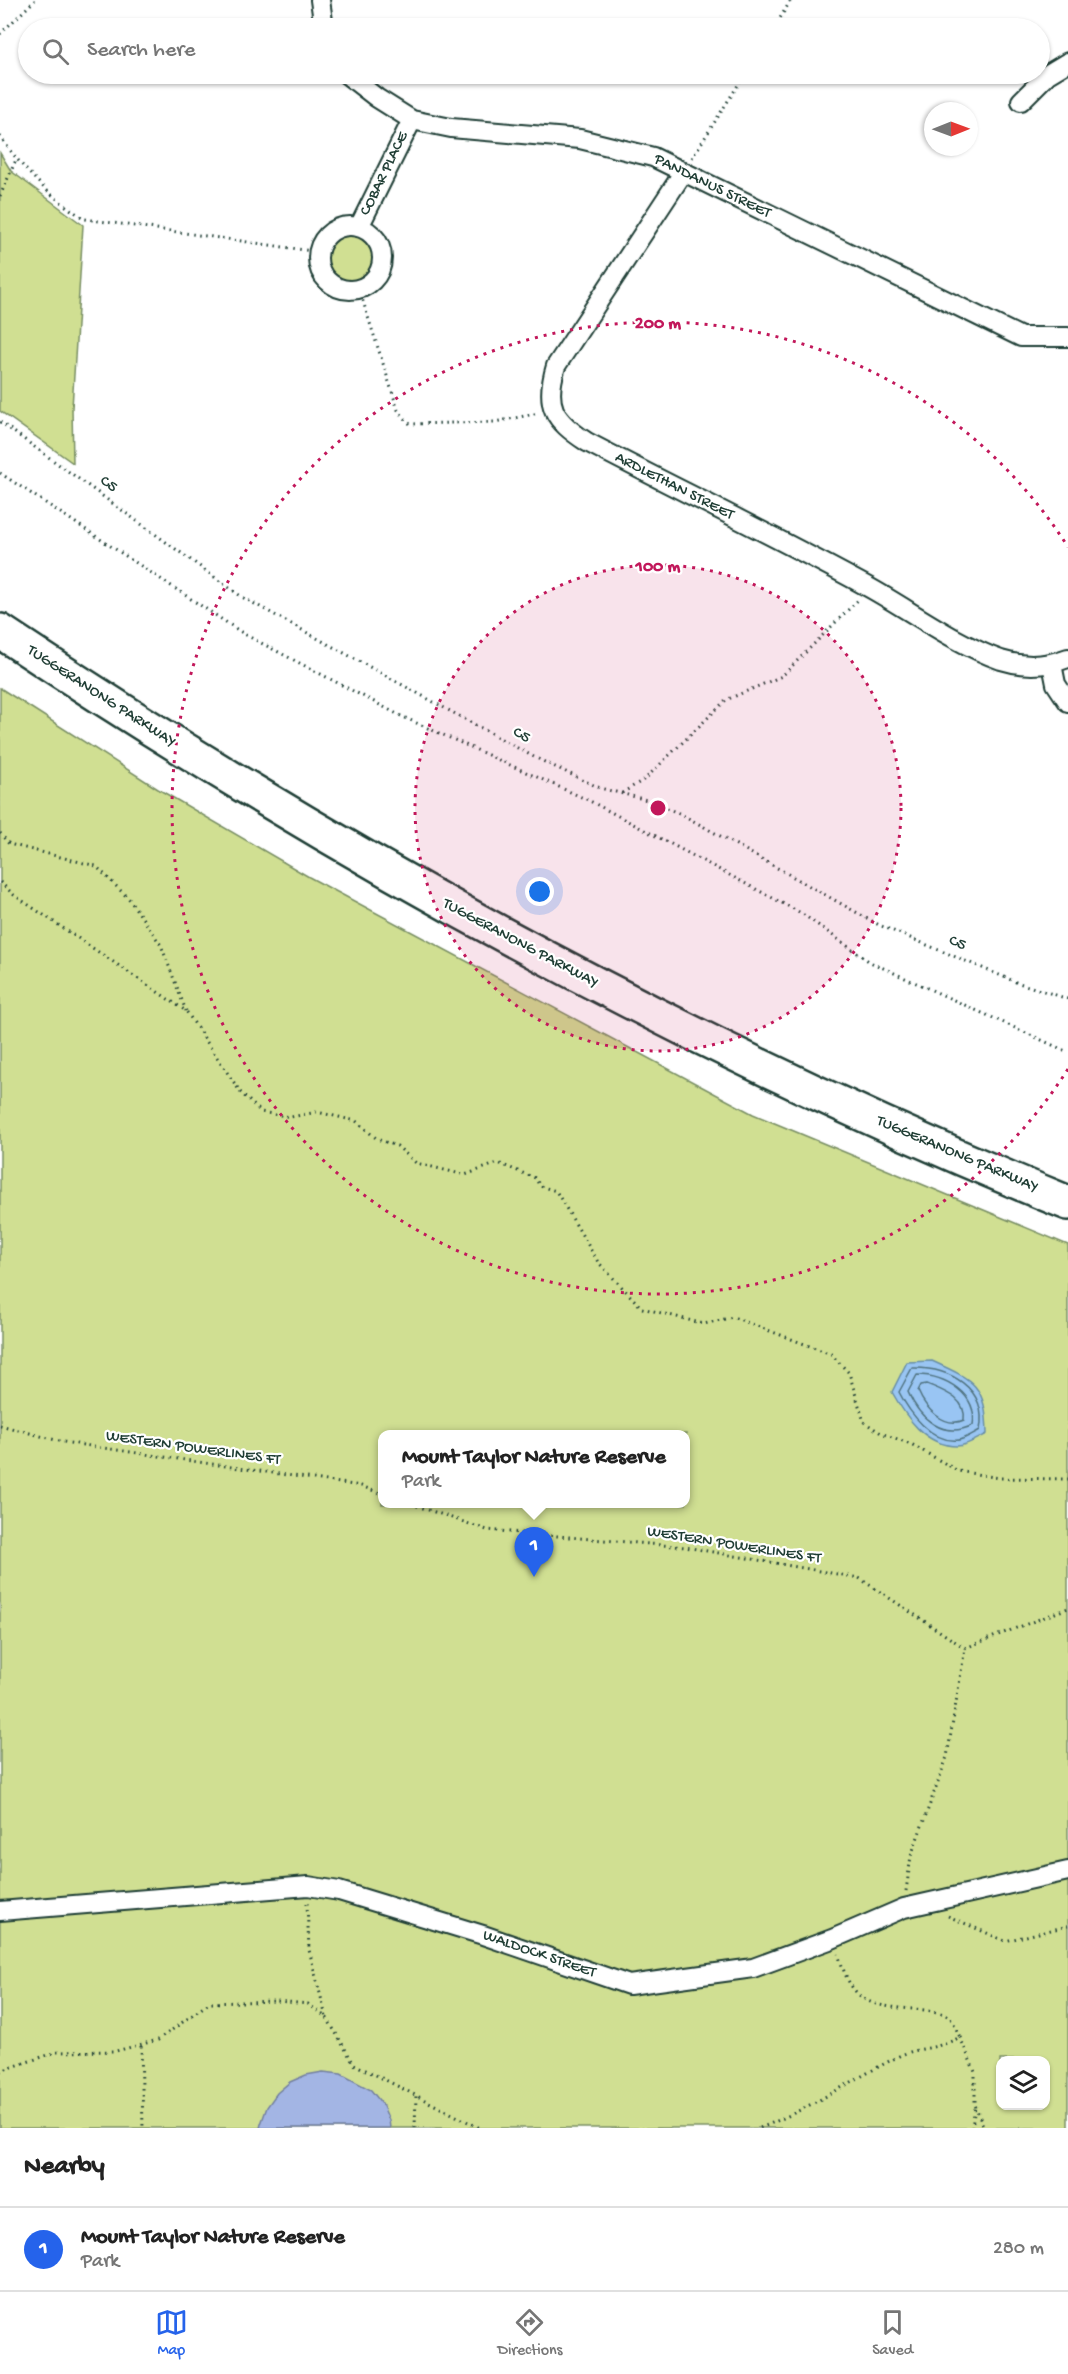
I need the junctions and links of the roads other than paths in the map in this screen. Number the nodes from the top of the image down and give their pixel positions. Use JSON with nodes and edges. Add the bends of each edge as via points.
{"nodes":[{"id":1,"x":320,"y":0,"type":"edge"},
{"id":2,"x":323,"y":18,"type":"edge"},
{"id":3,"x":1068,"y":62,"type":"edge"},
{"id":4,"x":1050,"y":73,"type":"edge"},
{"id":5,"x":359,"y":84,"type":"edge"},
{"id":6,"x":1038,"y":84,"type":"edge"},
{"id":7,"x":1022,"y":101,"type":"dead end"},
{"id":8,"x":412,"y":120,"type":"junction"},
{"id":9,"x":683,"y":173,"type":"junction"},
{"id":10,"x":359,"y":227,"type":"junction"},
{"id":11,"x":1068,"y":337,"type":"edge"},
{"id":12,"x":0,"y":631,"type":"edge"},
{"id":13,"x":0,"y":656,"type":"edge"},
{"id":14,"x":1060,"y":661,"type":"edge"},
{"id":15,"x":1068,"y":702,"type":"edge"},
{"id":16,"x":1068,"y":1203,"type":"edge"},
{"id":17,"x":1068,"y":1226,"type":"edge"},
{"id":18,"x":1068,"y":1871,"type":"edge"},
{"id":19,"x":0,"y":1911,"type":"edge"}],
"edges":[{"from":1,"to":2,"type":"street"},
{"from":3,"to":4,"type":"street"},
{"from":5,"to":8,"type":"street","name":"PANDANUS STREET"},
{"from":6,"to":7,"type":"street"},
{"from":8,"to":9,"type":"street","name":"PANDANUS STREET","via":[[451,128],[580,140],[653,157]]},
{"from":8,"to":10,"type":"street","name":"COBAR PLACE"},
{"from":9,"to":11,"type":"street","name":"PANDANUS STREET","via":[[1021,337]]},
{"from":9,"to":14,"type":"street","name":"ARDLETHAN STREET","via":[[556,366],[549,398],[563,425],[587,442],[870,588],[971,647],[1026,664]]},
{"from":10,"to":10,"type":"street","name":"COBAR PLACE","via":[[375,238],[382,259],[374,279],[358,289],[344,290],[329,282],[320,268],[319,252],[323,241],[335,230]]},
{"from":12,"to":16,"type":"highway","name":"TUGGERANONG PARKWAY","via":[[299,821],[534,952],[696,1036],[861,1114]]},
{"from":13,"to":17,"type":"highway","name":"TUGGERANONG PARKWAY","via":[[280,834],[541,980],[827,1121]]},
{"from":14,"to":15,"type":"street","name":"ARDLETHAN STREET","via":[[1056,684]]},
{"from":18,"to":19,"type":"street","name":"WALDOCK STREET","via":[[912,1906],[753,1968],[629,1985],[483,1935],[308,1886]]}]}
